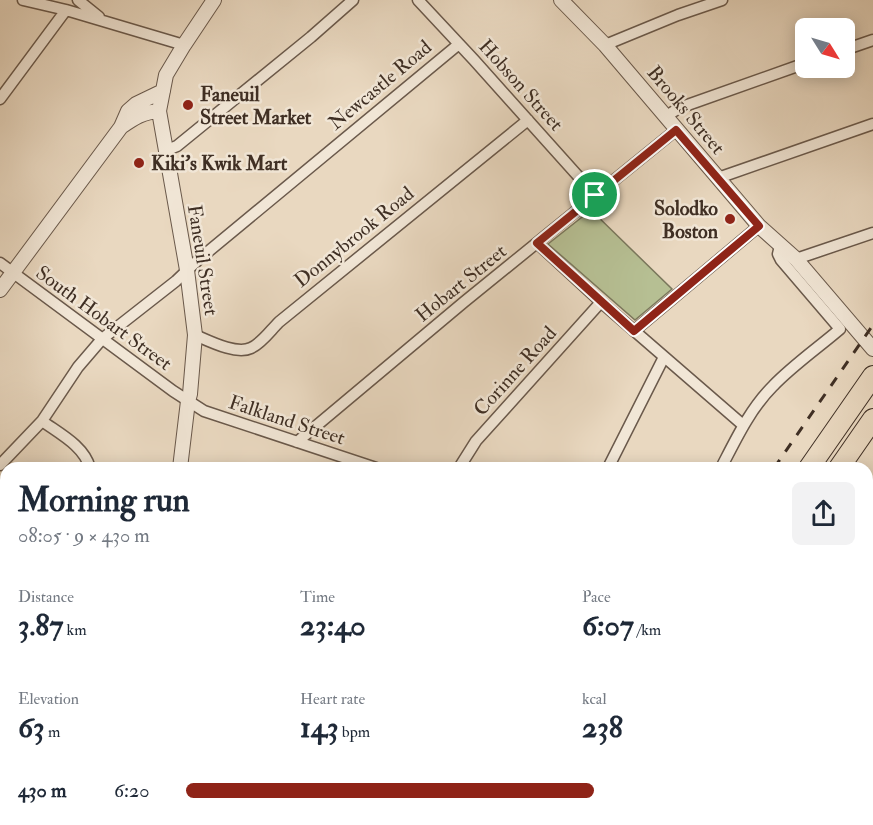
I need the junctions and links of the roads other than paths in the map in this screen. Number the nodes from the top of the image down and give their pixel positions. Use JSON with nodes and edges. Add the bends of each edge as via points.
{"nodes":[{"id":1,"x":24,"y":0,"type":"edge"},
{"id":2,"x":78,"y":0,"type":"edge"},
{"id":3,"x":214,"y":0,"type":"edge"},
{"id":4,"x":353,"y":0,"type":"edge"},
{"id":5,"x":418,"y":0,"type":"edge"},
{"id":6,"x":561,"y":0,"type":"edge"},
{"id":7,"x":722,"y":0,"type":"edge"},
{"id":8,"x":66,"y":10,"type":"junction"},
{"id":9,"x":104,"y":21,"type":"junction"},
{"id":10,"x":873,"y":40,"type":"edge"},
{"id":11,"x":459,"y":44,"type":"junction"},
{"id":12,"x":184,"y":45,"type":"junction"},
{"id":13,"x":605,"y":45,"type":"junction"},
{"id":14,"x":855,"y":46,"type":"edge"},
{"id":15,"x":795,"y":67,"type":"edge"},
{"id":16,"x":163,"y":91,"type":"junction"},
{"id":17,"x":0,"y":99,"type":"edge"},
{"id":18,"x":159,"y":111,"type":"junction"},
{"id":19,"x":665,"y":117,"type":"junction"},
{"id":20,"x":528,"y":120,"type":"junction"},
{"id":21,"x":873,"y":124,"type":"edge"},
{"id":22,"x":121,"y":127,"type":"junction"},
{"id":23,"x":676,"y":130,"type":"junction"},
{"id":24,"x":166,"y":150,"type":"junction"},
{"id":25,"x":718,"y":178,"type":"junction"},
{"id":26,"x":595,"y":195,"type":"junction"},
{"id":27,"x":759,"y":226,"type":"junction"},
{"id":28,"x":873,"y":233,"type":"edge"},
{"id":29,"x":537,"y":243,"type":"junction"},
{"id":30,"x":780,"y":246,"type":"junction"},
{"id":31,"x":796,"y":260,"type":"junction"},
{"id":32,"x":0,"y":264,"type":"edge"},
{"id":33,"x":187,"y":270,"type":"junction"},
{"id":34,"x":12,"y":273,"type":"junction"},
{"id":35,"x":0,"y":290,"type":"edge"},
{"id":36,"x":601,"y":302,"type":"junction"},
{"id":37,"x":634,"y":331,"type":"junction"},
{"id":38,"x":195,"y":335,"type":"junction"},
{"id":39,"x":102,"y":339,"type":"junction"},
{"id":40,"x":873,"y":349,"type":"edge"},
{"id":41,"x":664,"y":357,"type":"junction"},
{"id":42,"x":873,"y":376,"type":"edge"},
{"id":43,"x":188,"y":401,"type":"junction"},
{"id":44,"x":873,"y":419,"type":"edge"},
{"id":45,"x":42,"y":421,"type":"junction"},
{"id":46,"x":743,"y":425,"type":"junction"},
{"id":47,"x":297,"y":442,"type":"junction"},
{"id":48,"x":3,"y":462,"type":"edge"},
{"id":49,"x":89,"y":462,"type":"edge"},
{"id":50,"x":181,"y":462,"type":"edge"},
{"id":51,"x":358,"y":462,"type":"edge"},
{"id":52,"x":462,"y":462,"type":"edge"},
{"id":53,"x":611,"y":462,"type":"edge"},
{"id":54,"x":724,"y":462,"type":"edge"},
{"id":55,"x":814,"y":462,"type":"edge"},
{"id":56,"x":843,"y":462,"type":"edge"}],
"edges":[{"from":1,"to":8,"type":"street"},
{"from":2,"to":9,"type":"street"},
{"from":3,"to":12,"type":"street","name":"Faneuil Street"},
{"from":4,"to":24,"type":"street","via":[[177,146]]},
{"from":5,"to":11,"type":"street","name":"Hobson Street"},
{"from":6,"to":13,"type":"street","name":"Brooks Street"},
{"from":7,"to":13,"type":"street"},
{"from":8,"to":9,"type":"street"},
{"from":8,"to":17,"type":"street"},
{"from":9,"to":12,"type":"street"},
{"from":10,"to":14,"type":"street"},
{"from":11,"to":20,"type":"street","name":"Hobson Street"},
{"from":11,"to":33,"type":"street","name":"Newcastle Road"},
{"from":12,"to":16,"type":"street","name":"Faneuil Street","via":[[166,75]]},
{"from":13,"to":19,"type":"street","name":"Brooks Street"},
{"from":15,"to":19,"type":"street","via":[[679,108]]},
{"from":16,"to":18,"type":"street","name":"Faneuil Street"},
{"from":16,"to":22,"type":"street","via":[[136,104]]},
{"from":18,"to":22,"type":"street","via":[[139,115]]},
{"from":18,"to":24,"type":"street","name":"Faneuil Street"},
{"from":19,"to":23,"type":"street","name":"Brooks Street"},
{"from":20,"to":26,"type":"street","name":"Hobson Street"},
{"from":20,"to":38,"type":"street","name":"Donnybrook Road","via":[[251,348],[241,351]]},
{"from":21,"to":25,"type":"street"},
{"from":22,"to":34,"type":"street"},
{"from":23,"to":25,"type":"street","name":"Brooks Street"},
{"from":23,"to":26,"type":"street","name":"Hobart Street"},
{"from":24,"to":33,"type":"street","name":"Faneuil Street"},
{"from":25,"to":27,"type":"street","name":"Brooks Street"},
{"from":26,"to":29,"type":"street","name":"Hobart Street"},
{"from":27,"to":30,"type":"street","name":"Brooks Street"},
{"from":27,"to":37,"type":"street"},
{"from":28,"to":31,"type":"street"},
{"from":29,"to":36,"type":"street"},
{"from":29,"to":47,"type":"street","name":"Hobart Street"},
{"from":30,"to":31,"type":"street","name":"Brooks Street"},
{"from":30,"to":46,"type":"street","name":"Brooks Street","via":[[782,262],[840,329],[773,386]]},
{"from":31,"to":40,"type":"street","name":"Brooks Street"},
{"from":32,"to":34,"type":"street","name":"South Hobart Street"},
{"from":33,"to":38,"type":"street","name":"Faneuil Street"},
{"from":33,"to":39,"type":"street","name":"Newcastle Road"},
{"from":34,"to":35,"type":"street"},
{"from":34,"to":39,"type":"street","name":"South Hobart Street"},
{"from":36,"to":37,"type":"street"},
{"from":36,"to":52,"type":"street","name":"Corinne Road","via":[[476,441]]},
{"from":37,"to":41,"type":"street"},
{"from":38,"to":43,"type":"street","name":"Faneuil Street"},
{"from":39,"to":43,"type":"street","name":"South Hobart Street"},
{"from":39,"to":45,"type":"street","name":"Newcastle Road"},
{"from":41,"to":46,"type":"street"},
{"from":41,"to":53,"type":"street"},
{"from":42,"to":55,"type":"highway"},
{"from":43,"to":47,"type":"street","name":"Falkland Street","via":[[204,411]]},
{"from":43,"to":50,"type":"street","name":"Faneuil Street"},
{"from":44,"to":56,"type":"highway"},
{"from":45,"to":48,"type":"street","name":"Newcastle Road"},
{"from":45,"to":49,"type":"street","via":[[79,448]]},
{"from":46,"to":54,"type":"street"},
{"from":47,"to":51,"type":"street","name":"Falkland Street"}]}
